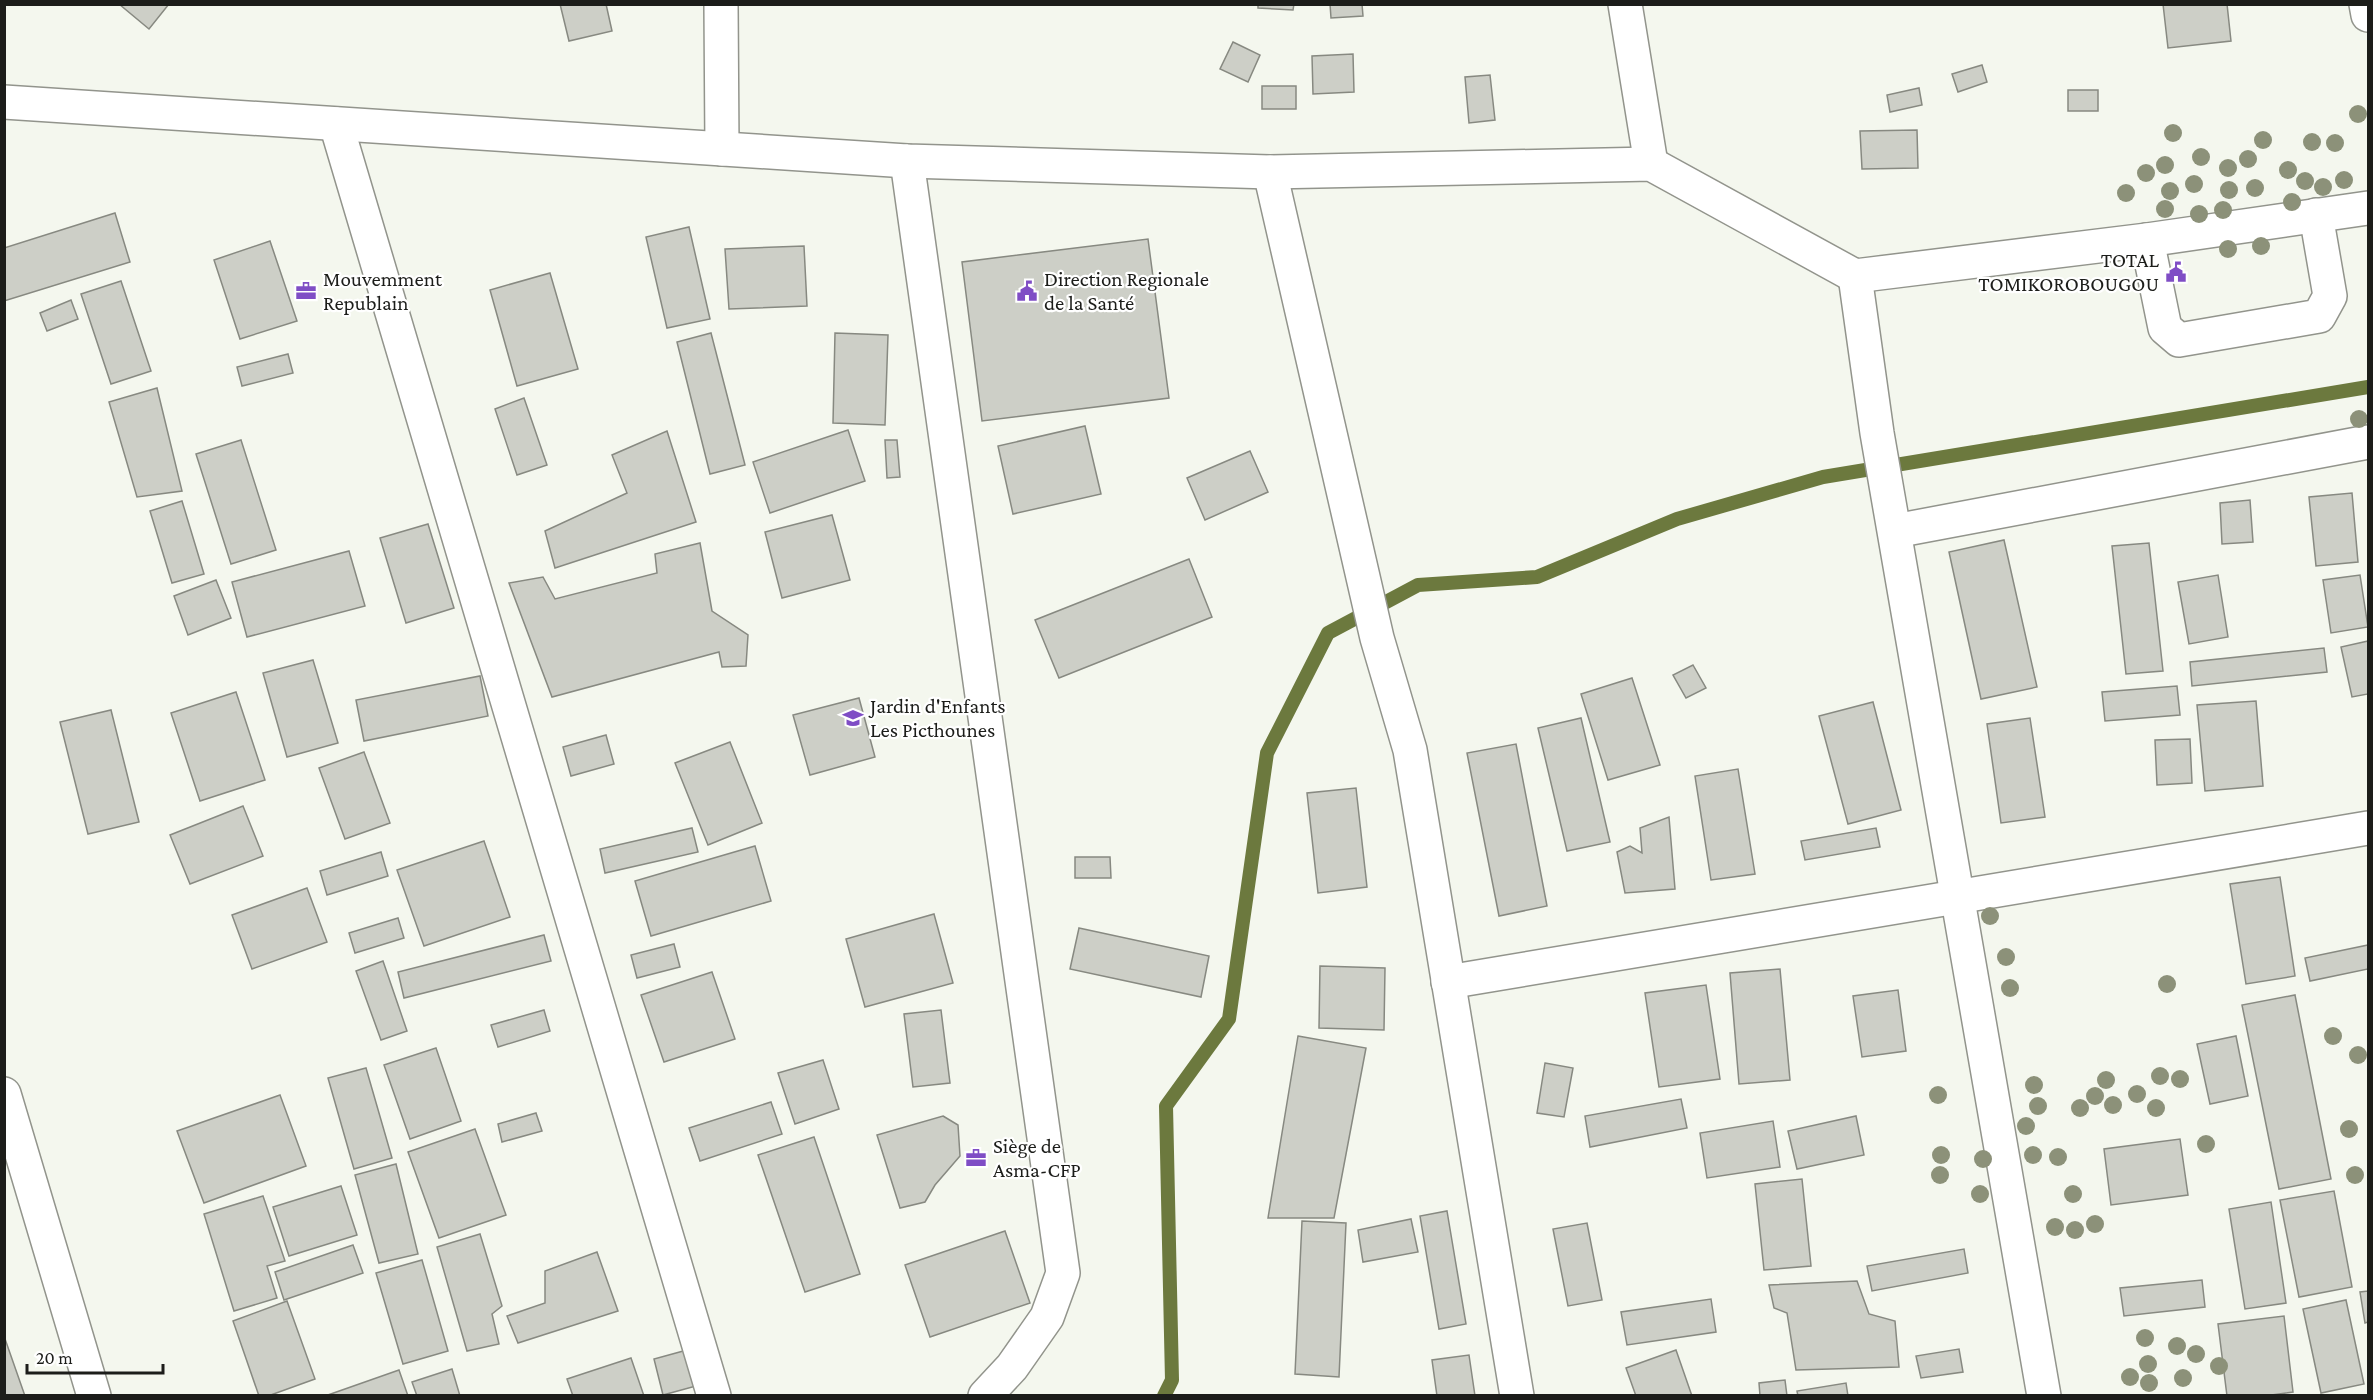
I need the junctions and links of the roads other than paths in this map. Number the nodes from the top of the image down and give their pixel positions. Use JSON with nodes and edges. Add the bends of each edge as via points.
{"nodes":[{"id":1,"x":721,"y":4,"type":"edge"},
{"id":2,"x":1625,"y":4,"type":"edge"},
{"id":3,"x":2366,"y":4,"type":"edge"},
{"id":4,"x":2368,"y":15,"type":"edge"},
{"id":5,"x":4,"y":102,"type":"edge"},
{"id":6,"x":336,"y":124,"type":"junction"},
{"id":7,"x":722,"y":149,"type":"junction"},
{"id":8,"x":907,"y":161,"type":"junction"},
{"id":9,"x":1651,"y":164,"type":"junction"},
{"id":10,"x":1270,"y":172,"type":"junction"},
{"id":11,"x":2368,"y":208,"type":"edge"},
{"id":12,"x":2316,"y":215,"type":"junction"},
{"id":13,"x":2147,"y":240,"type":"junction"},
{"id":14,"x":1855,"y":276,"type":"junction"},
{"id":15,"x":2368,"y":441,"type":"edge"},
{"id":16,"x":1893,"y":520,"type":"junction"},
{"id":17,"x":2368,"y":828,"type":"edge"},
{"id":18,"x":1958,"y":897,"type":"junction"},
{"id":19,"x":1448,"y":982,"type":"junction"},
{"id":20,"x":4,"y":1094,"type":"edge"},
{"id":21,"x":94,"y":1395,"type":"edge"},
{"id":22,"x":714,"y":1395,"type":"edge"},
{"id":23,"x":985,"y":1395,"type":"edge"},
{"id":24,"x":1517,"y":1395,"type":"edge"},
{"id":25,"x":2044,"y":1395,"type":"edge"}],
"edges":[{"from":1,"to":7,"type":"street"},
{"from":2,"to":9,"type":"street"},
{"from":3,"to":4,"type":"street"},
{"from":5,"to":6,"type":"street"},
{"from":6,"to":7,"type":"street"},
{"from":6,"to":22,"type":"street"},
{"from":7,"to":8,"type":"street"},
{"from":8,"to":10,"type":"street"},
{"from":8,"to":23,"type":"street","via":[[1063,1273],[1047,1317],[1012,1367]]},
{"from":9,"to":10,"type":"street"},
{"from":9,"to":14,"type":"street"},
{"from":10,"to":19,"type":"street","via":[[1377,638],[1410,750]]},
{"from":11,"to":12,"type":"street"},
{"from":12,"to":13,"type":"street"},
{"from":12,"to":13,"type":"street","via":[[2330,296],[2319,316],[2179,340],[2165,328]]},
{"from":13,"to":14,"type":"street"},
{"from":14,"to":16,"type":"street"},
{"from":15,"to":16,"type":"street"},
{"from":16,"to":18,"type":"street"},
{"from":17,"to":18,"type":"street"},
{"from":18,"to":19,"type":"street"},
{"from":18,"to":25,"type":"street"},
{"from":19,"to":24,"type":"street"},
{"from":20,"to":21,"type":"street"}]}
